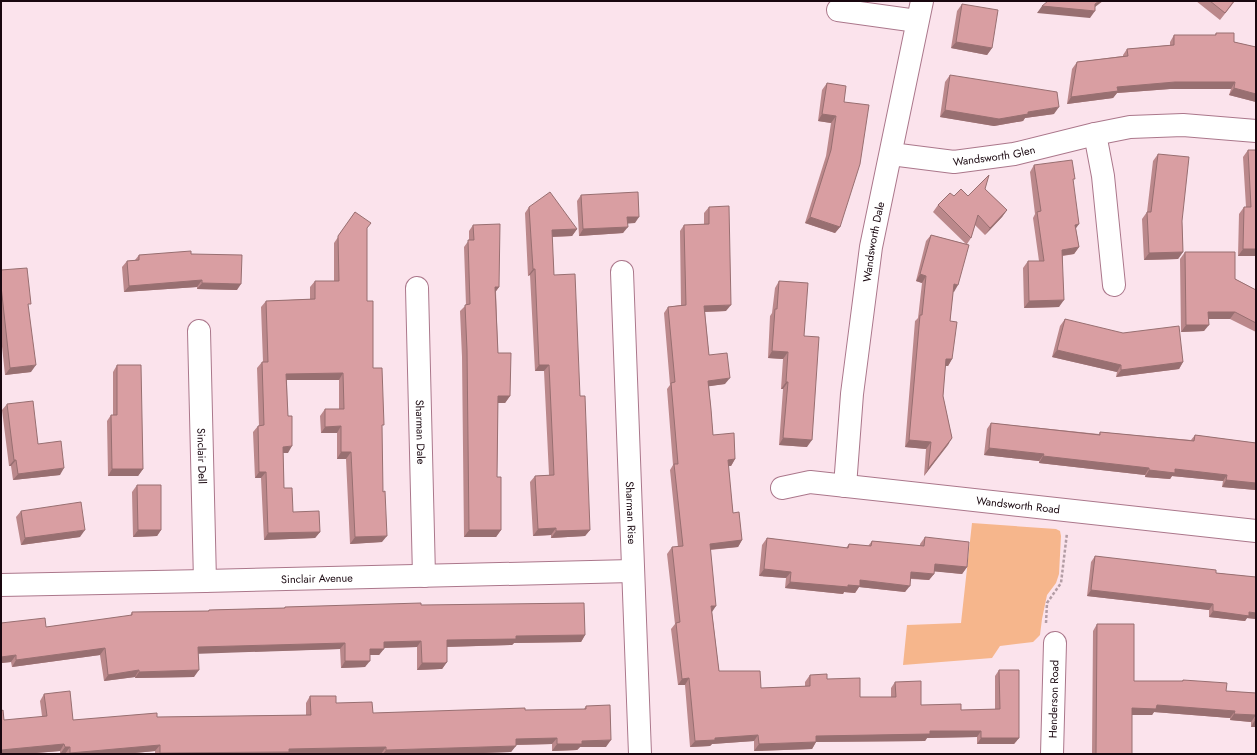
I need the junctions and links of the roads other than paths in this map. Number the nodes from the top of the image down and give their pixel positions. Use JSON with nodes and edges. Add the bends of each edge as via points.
{"nodes":[{"id":1,"x":838,"y":10,"type":"dead end"},
{"id":2,"x":919,"y":11,"type":"edge"},
{"id":3,"x":1256,"y":132,"type":"edge"},
{"id":4,"x":1094,"y":134,"type":"junction"},
{"id":5,"x":891,"y":154,"type":"junction"},
{"id":6,"x":622,"y":272,"type":"dead end"},
{"id":7,"x":1114,"y":285,"type":"dead end"},
{"id":8,"x":417,"y":288,"type":"dead end"},
{"id":9,"x":199,"y":331,"type":"dead end"},
{"id":10,"x":845,"y":486,"type":"junction"},
{"id":11,"x":782,"y":488,"type":"dead end"},
{"id":12,"x":1256,"y":531,"type":"edge"},
{"id":13,"x":632,"y":571,"type":"junction"},
{"id":14,"x":424,"y":576,"type":"junction"},
{"id":15,"x":205,"y":581,"type":"junction"},
{"id":16,"x":1,"y":585,"type":"edge"},
{"id":17,"x":1055,"y":643,"type":"road end"},
{"id":18,"x":640,"y":754,"type":"edge"},
{"id":19,"x":1052,"y":754,"type":"edge"}],
"edges":[{"from":1,"to":2,"type":"street"},
{"from":2,"to":5,"type":"street","name":"Wandsworth Dale"},
{"from":3,"to":4,"type":"street","name":"Wandsworth Glen","via":[[1182,125],[1130,127]]},
{"from":4,"to":5,"type":"street","name":"Wandsworth Glen","via":[[1014,154],[954,162]]},
{"from":4,"to":7,"type":"street","via":[[1104,176]]},
{"from":5,"to":10,"type":"street","name":"Wandsworth Dale","via":[[871,247],[852,394]]},
{"from":6,"to":13,"type":"street","name":"Sharman Rise"},
{"from":8,"to":14,"type":"street","name":"Sharman Dale"},
{"from":9,"to":15,"type":"street","name":"Sinclair Dell"},
{"from":10,"to":11,"type":"street","name":"Wandsworth Road","via":[[810,482]]},
{"from":10,"to":12,"type":"street","name":"Wandsworth Road"},
{"from":13,"to":14,"type":"street","name":"Sinclair Avenue"},
{"from":13,"to":18,"type":"street","name":"Sharman Rise"},
{"from":14,"to":15,"type":"street","name":"Sinclair Avenue"},
{"from":15,"to":16,"type":"street","name":"Sinclair Avenue"},
{"from":17,"to":19,"type":"street","name":"Henderson Road"}]}
